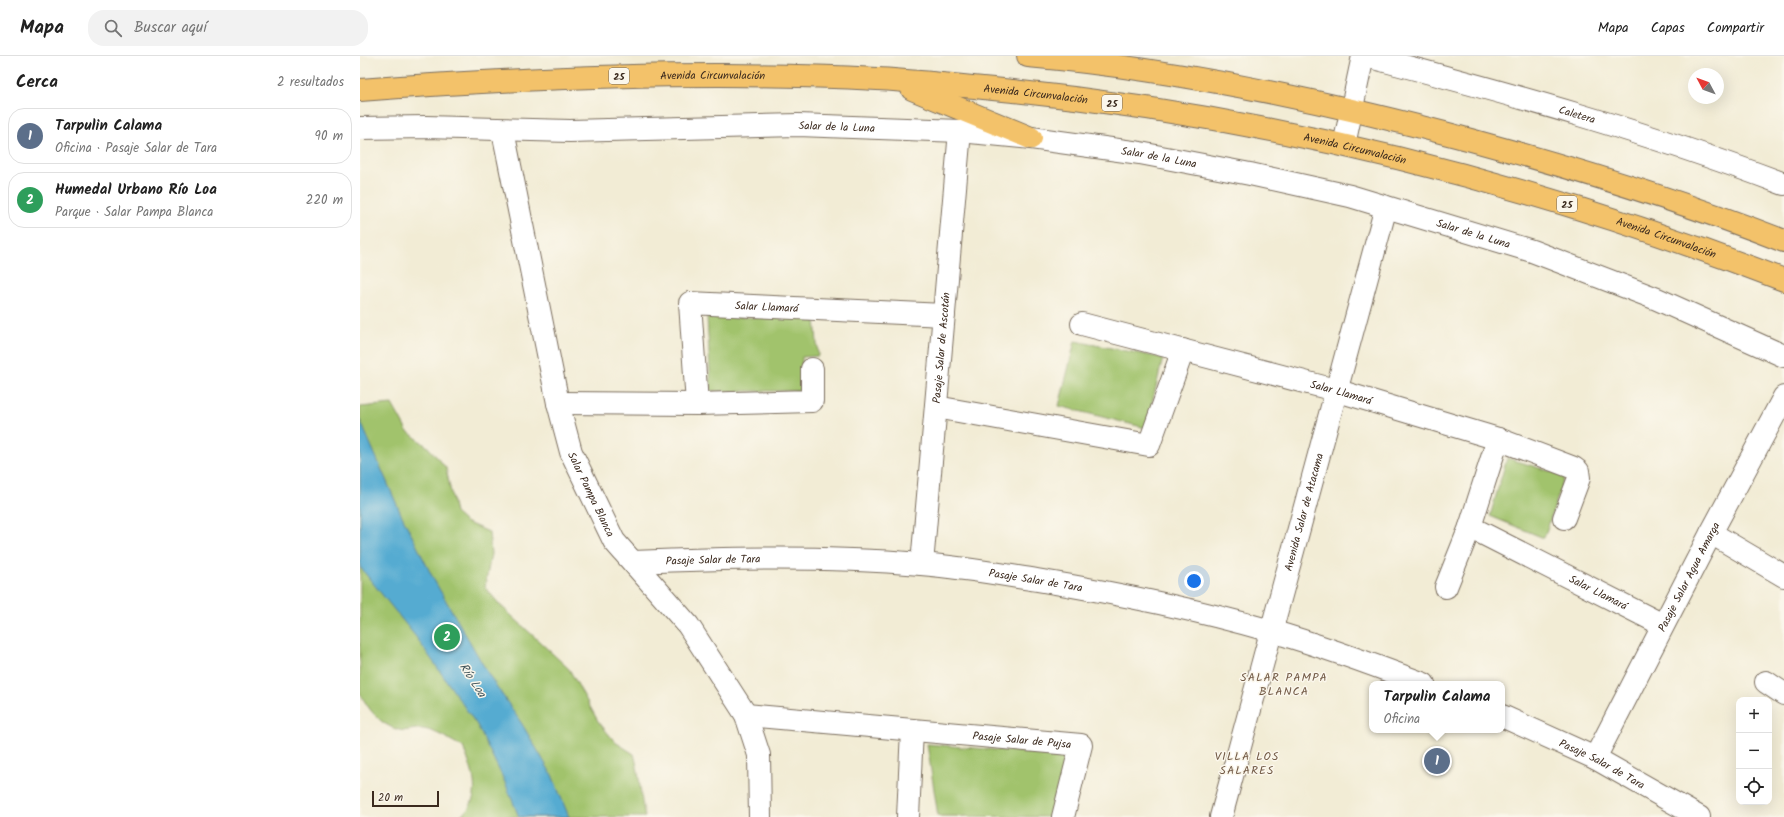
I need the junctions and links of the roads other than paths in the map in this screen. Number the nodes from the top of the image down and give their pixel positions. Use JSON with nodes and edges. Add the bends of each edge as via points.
{"nodes":[{"id":1,"x":1028,"y":56,"type":"edge"},
{"id":2,"x":1363,"y":56,"type":"edge"},
{"id":3,"x":1366,"y":56,"type":"edge"},
{"id":4,"x":878,"y":79,"type":"junction"},
{"id":5,"x":360,"y":90,"type":"edge"},
{"id":6,"x":1352,"y":110,"type":"junction"},
{"id":7,"x":360,"y":128,"type":"edge"},
{"id":8,"x":503,"y":131,"type":"junction"},
{"id":9,"x":960,"y":131,"type":"junction"},
{"id":10,"x":1031,"y":138,"type":"junction"},
{"id":11,"x":1344,"y":145,"type":"junction"},
{"id":12,"x":1784,"y":184,"type":"edge"},
{"id":13,"x":1386,"y":206,"type":"junction"},
{"id":14,"x":1784,"y":241,"type":"edge"},
{"id":15,"x":1784,"y":280,"type":"edge"},
{"id":16,"x":944,"y":316,"type":"junction"},
{"id":17,"x":1082,"y":324,"type":"dead end"},
{"id":18,"x":1183,"y":350,"type":"junction"},
{"id":19,"x":1784,"y":356,"type":"edge"},
{"id":20,"x":812,"y":369,"type":"dead end"},
{"id":21,"x":1335,"y":390,"type":"junction"},
{"id":22,"x":1784,"y":397,"type":"edge"},
{"id":23,"x":558,"y":403,"type":"junction"},
{"id":24,"x":697,"y":404,"type":"junction"},
{"id":25,"x":936,"y":407,"type":"junction"},
{"id":26,"x":1498,"y":439,"type":"junction"},
{"id":27,"x":1564,"y":518,"type":"dead end"},
{"id":28,"x":1470,"y":527,"type":"junction"},
{"id":29,"x":1711,"y":534,"type":"junction"},
{"id":30,"x":633,"y":562,"type":"junction"},
{"id":31,"x":922,"y":564,"type":"junction"},
{"id":32,"x":1784,"y":576,"type":"edge"},
{"id":33,"x":1446,"y":587,"type":"dead end"},
{"id":34,"x":1663,"y":625,"type":"junction"},
{"id":35,"x":1271,"y":631,"type":"junction"},
{"id":36,"x":1416,"y":681,"type":"edge"},
{"id":37,"x":1766,"y":682,"type":"dead end"},
{"id":38,"x":1784,"y":694,"type":"edge"},
{"id":39,"x":746,"y":715,"type":"junction"},
{"id":40,"x":1505,"y":717,"type":"edge"},
{"id":41,"x":912,"y":730,"type":"junction"},
{"id":42,"x":1595,"y":758,"type":"junction"},
{"id":43,"x":760,"y":817,"type":"edge"},
{"id":44,"x":908,"y":817,"type":"edge"},
{"id":45,"x":1062,"y":817,"type":"edge"},
{"id":46,"x":1221,"y":817,"type":"edge"},
{"id":47,"x":1699,"y":817,"type":"edge"}],
"edges":[{"from":1,"to":6,"type":"highway","via":[[1194,78]]},
{"from":2,"to":6,"type":"street"},
{"from":3,"to":12,"type":"street","name":"Caletera","via":[[1626,128]]},
{"from":4,"to":5,"type":"highway","name":"Avenida Circunvalación","number":"25","via":[[767,76],[546,78]]},
{"from":4,"to":10,"type":"highway","via":[[935,97]]},
{"from":4,"to":11,"type":"highway","name":"Avenida Circunvalación","number":"25","via":[[1031,92],[1142,107],[1255,126]]},
{"from":6,"to":11,"type":"street"},
{"from":6,"to":14,"type":"highway","via":[[1601,177]]},
{"from":7,"to":8,"type":"street","name":"Salar de la Luna","via":[[426,127]]},
{"from":8,"to":9,"type":"street","name":"Salar de la Luna","via":[[798,124]]},
{"from":8,"to":23,"type":"street","name":"Salar Pampa Blanca"},
{"from":9,"to":10,"type":"street","name":"Salar de la Luna"},
{"from":9,"to":16,"type":"street","name":"Pasaje Salar de Ascotán"},
{"from":10,"to":13,"type":"street","name":"Salar de la Luna","via":[[1195,163],[1300,184]]},
{"from":11,"to":15,"type":"highway","name":"Avenida Circunvalación","number":"25","via":[[1475,177],[1554,200],[1618,220]]},
{"from":13,"to":19,"type":"street","name":"Salar de la Luna","via":[[1532,251],[1657,299]]},
{"from":13,"to":21,"type":"street","name":"Avenida Salar de Atacama"},
{"from":16,"to":24,"type":"street","name":"Salar Llamará","via":[[690,303]]},
{"from":16,"to":25,"type":"street","name":"Pasaje Salar de Ascotán"},
{"from":17,"to":18,"type":"street","name":"Salar Llamará"},
{"from":18,"to":21,"type":"street","name":"Salar Llamará"},
{"from":18,"to":25,"type":"street","via":[[1149,445]]},
{"from":20,"to":24,"type":"street","via":[[812,400]]},
{"from":21,"to":26,"type":"street","name":"Salar Llamará"},
{"from":21,"to":35,"type":"street","name":"Avenida Salar de Atacama"},
{"from":22,"to":29,"type":"street","name":"Pasaje Salar Agua Amarga"},
{"from":23,"to":24,"type":"street"},
{"from":23,"to":30,"type":"street","name":"Salar Pampa Blanca","via":[[571,452],[614,541]]},
{"from":25,"to":31,"type":"street","name":"Pasaje Salar de Ascotán"},
{"from":26,"to":27,"type":"street","name":"Salar Llamará","via":[[1578,471],[1579,478]]},
{"from":26,"to":28,"type":"street"},
{"from":28,"to":33,"type":"street"},
{"from":28,"to":34,"type":"street","name":"Salar Llamará"},
{"from":29,"to":32,"type":"street"},
{"from":29,"to":34,"type":"street","name":"Pasaje Salar Agua Amarga"},
{"from":30,"to":31,"type":"street","name":"Pasaje Salar de Tara","via":[[767,558]]},
{"from":30,"to":39,"type":"street","name":"Salar Pampa Blanca","via":[[688,625]]},
{"from":31,"to":35,"type":"street","name":"Pasaje Salar de Tara","via":[[1076,586],[1207,614]]},
{"from":34,"to":42,"type":"street","name":"Pasaje Salar Agua Amarga"},
{"from":35,"to":36,"type":"street","name":"Pasaje Salar de Tara"},
{"from":35,"to":46,"type":"street","name":"Avenida Salar de Atacama"},
{"from":37,"to":38,"type":"street"},
{"from":39,"to":41,"type":"street","name":"Pasaje Salar de Pujsa"},
{"from":39,"to":43,"type":"street","name":"Salar Pampa Blanca","via":[[759,755]]},
{"from":40,"to":42,"type":"street","name":"Pasaje Salar de Tara"},
{"from":41,"to":44,"type":"street"},
{"from":41,"to":45,"type":"street","name":"Pasaje Salar de Pujsa","via":[[1081,745]]},
{"from":42,"to":47,"type":"street","name":"Pasaje Salar de Tara"}]}
